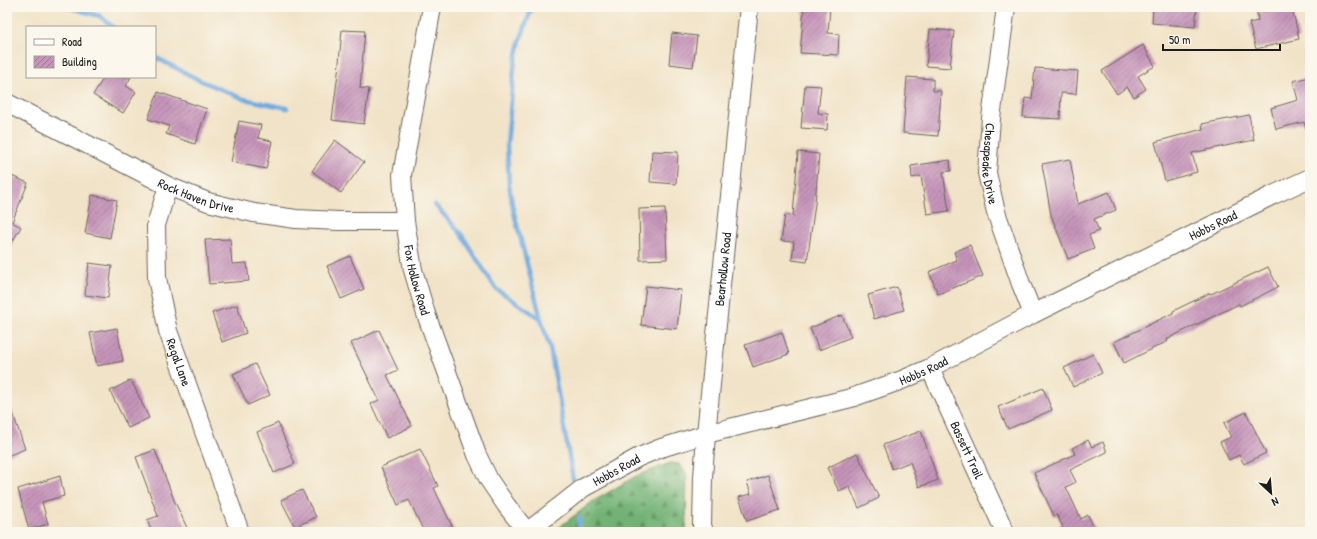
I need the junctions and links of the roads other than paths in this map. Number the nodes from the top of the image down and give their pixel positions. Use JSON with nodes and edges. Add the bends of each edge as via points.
{"nodes":[{"id":1,"x":432,"y":7,"type":"edge"},
{"id":2,"x":749,"y":7,"type":"edge"},
{"id":3,"x":1006,"y":7,"type":"edge"},
{"id":4,"x":7,"y":103,"type":"edge"},
{"id":5,"x":1310,"y":178,"type":"edge"},
{"id":6,"x":168,"y":186,"type":"junction"},
{"id":7,"x":405,"y":221,"type":"junction"},
{"id":8,"x":1033,"y":314,"type":"junction"},
{"id":9,"x":930,"y":368,"type":"junction"},
{"id":10,"x":706,"y":434,"type":"junction"},
{"id":11,"x":240,"y":532,"type":"edge"},
{"id":12,"x":527,"y":532,"type":"edge"},
{"id":13,"x":704,"y":532,"type":"edge"},
{"id":14,"x":1005,"y":532,"type":"edge"}],
"edges":[{"from":1,"to":7,"type":"street","name":"Fox Hollow Road","via":[[402,175]]},
{"from":2,"to":10,"type":"street","name":"Bearhollow Road"},
{"from":3,"to":8,"type":"street","name":"Chesapeake Drive","via":[[991,118],[987,173],[996,212]]},
{"from":4,"to":6,"type":"street","name":"Rock Haven Drive"},
{"from":5,"to":8,"type":"street","name":"Hobbs Road"},
{"from":6,"to":7,"type":"street","name":"Rock Haven Drive","via":[[208,202],[254,213],[296,219]]},
{"from":6,"to":11,"type":"street","name":"Regal Lane","via":[[156,225],[157,278],[163,308],[168,331]]},
{"from":7,"to":12,"type":"street","name":"Fox Hollow Road","via":[[413,270],[426,314],[477,455],[489,480]]},
{"from":8,"to":9,"type":"street","name":"Hobbs Road"},
{"from":9,"to":10,"type":"street","name":"Hobbs Road","via":[[851,398]]},
{"from":9,"to":14,"type":"street","name":"Bassett Trail"},
{"from":10,"to":12,"type":"street","name":"Hobbs Road","via":[[661,448],[618,468],[583,488]]},
{"from":10,"to":13,"type":"street","name":"Bearhollow Road","via":[[702,525]]}]}
